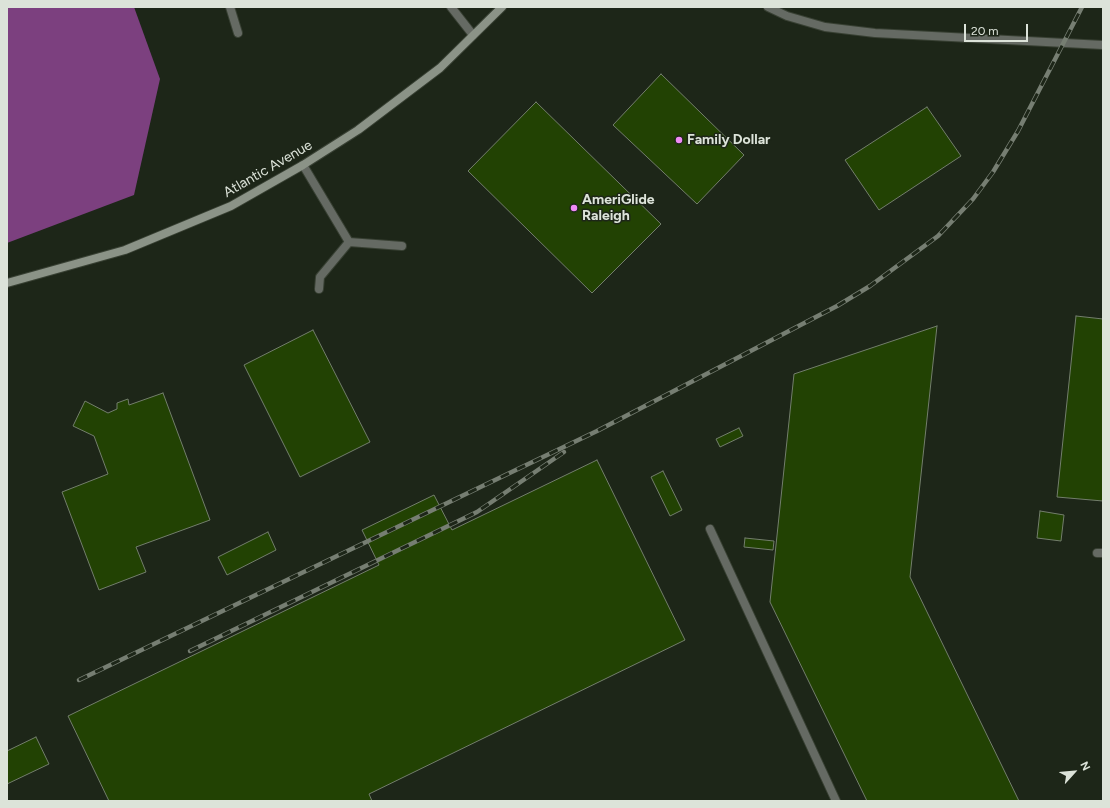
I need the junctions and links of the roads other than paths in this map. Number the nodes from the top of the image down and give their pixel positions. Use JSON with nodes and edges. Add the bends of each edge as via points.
{"nodes":[{"id":1,"x":230,"y":7,"type":"edge"},
{"id":2,"x":451,"y":7,"type":"edge"},
{"id":3,"x":502,"y":7,"type":"edge"},
{"id":4,"x":768,"y":7,"type":"edge"},
{"id":5,"x":238,"y":33,"type":"dead end"},
{"id":6,"x":473,"y":35,"type":"junction"},
{"id":7,"x":1103,"y":44,"type":"edge"},
{"id":8,"x":302,"y":165,"type":"junction"},
{"id":9,"x":349,"y":242,"type":"junction"},
{"id":10,"x":402,"y":246,"type":"dead end"},
{"id":11,"x":7,"y":283,"type":"edge"},
{"id":12,"x":319,"y":289,"type":"dead end"},
{"id":13,"x":710,"y":530,"type":"dead end"},
{"id":14,"x":836,"y":801,"type":"edge"}],
"edges":[{"from":1,"to":5,"type":"street"},
{"from":2,"to":6,"type":"street"},
{"from":3,"to":6,"type":"main road","name":"Atlantic Avenue"},
{"from":4,"to":7,"type":"street","via":[[787,16],[825,27],[875,34]]},
{"from":6,"to":8,"type":"main road","name":"Atlantic Avenue","via":[[440,68],[358,130]]},
{"from":8,"to":9,"type":"street"},
{"from":8,"to":11,"type":"main road","name":"Atlantic Avenue","via":[[230,206],[134,247]]},
{"from":9,"to":10,"type":"street"},
{"from":9,"to":12,"type":"street","via":[[320,277]]},
{"from":13,"to":14,"type":"street"}]}
